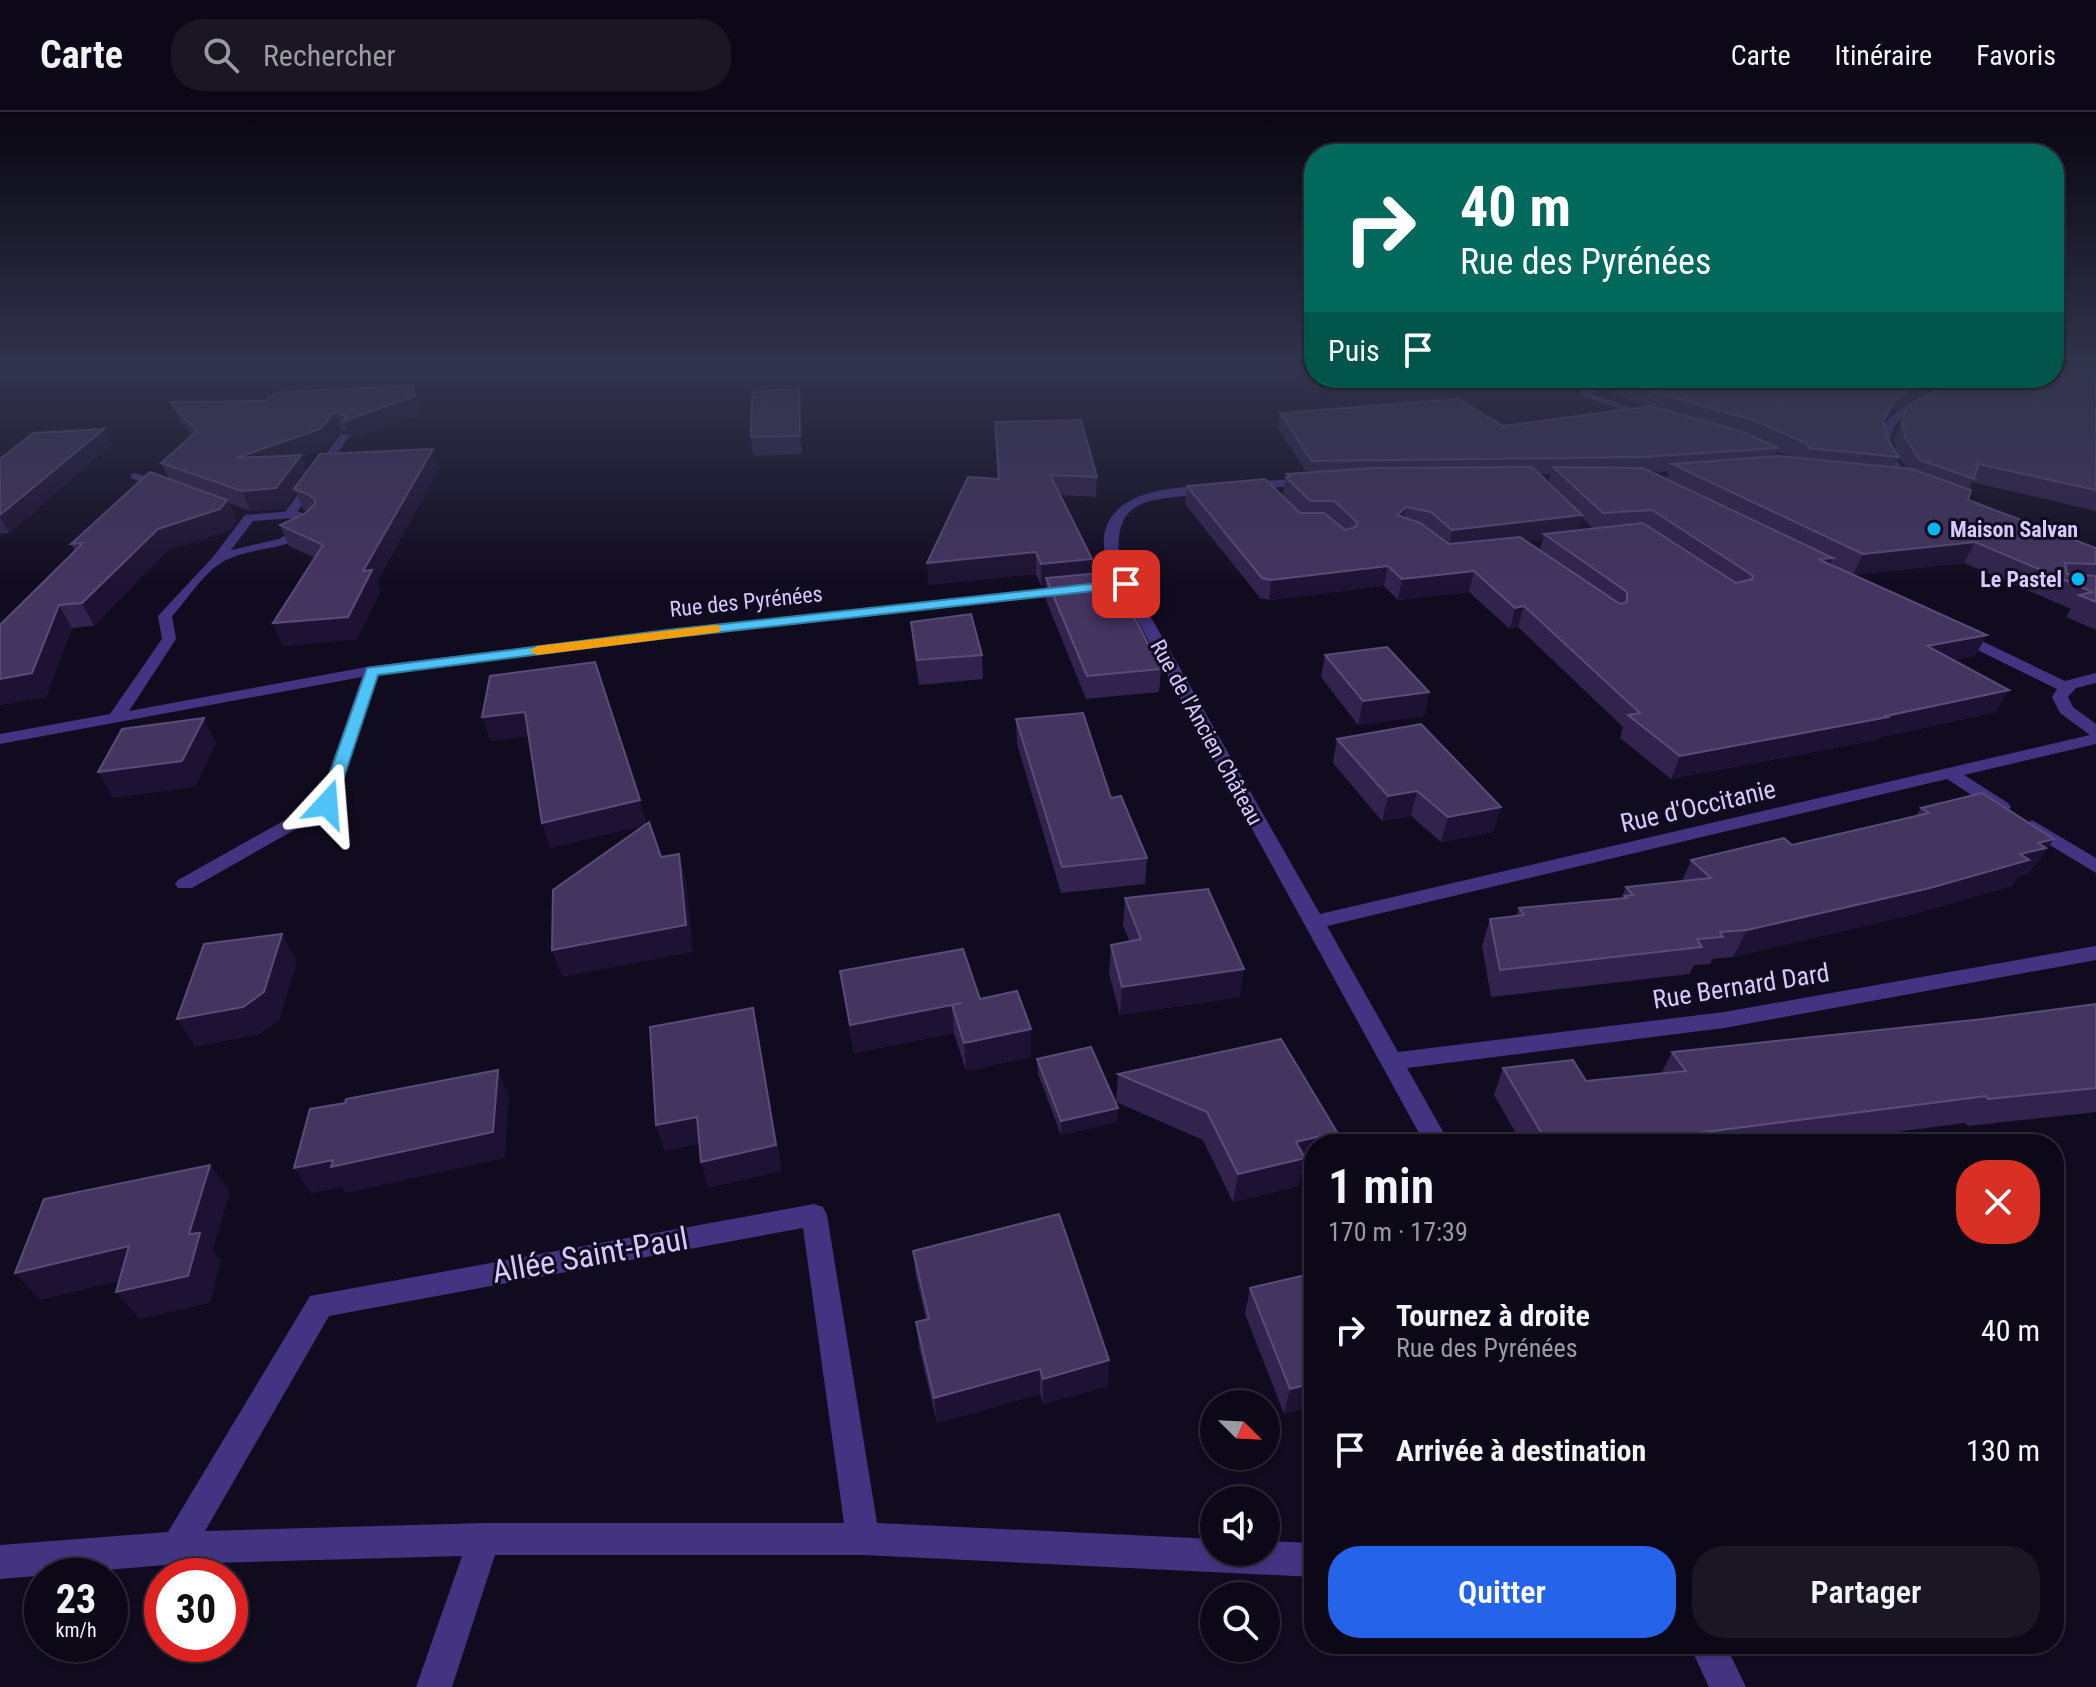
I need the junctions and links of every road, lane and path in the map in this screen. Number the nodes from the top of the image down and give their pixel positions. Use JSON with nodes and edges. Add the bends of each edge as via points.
{"nodes":[{"id":1,"x":342,"y":440,"type":"edge"},
{"id":2,"x":1884,"y":440,"type":"edge"},
{"id":3,"x":135,"y":476,"type":"dead end"},
{"id":4,"x":1317,"y":481,"type":"edge"},
{"id":5,"x":1891,"y":481,"type":"edge"},
{"id":6,"x":1906,"y":482,"type":"junction"},
{"id":7,"x":1262,"y":485,"type":"junction"},
{"id":8,"x":1921,"y":488,"type":"edge"},
{"id":9,"x":178,"y":492,"type":"edge"},
{"id":10,"x":1273,"y":496,"type":"edge"},
{"id":11,"x":289,"y":515,"type":"junction"},
{"id":12,"x":219,"y":557,"type":"junction"},
{"id":13,"x":1110,"y":586,"type":"junction"},
{"id":14,"x":1940,"y":626,"type":"edge"},
{"id":15,"x":372,"y":671,"type":"junction"},
{"id":16,"x":2096,"y":678,"type":"edge"},
{"id":17,"x":2064,"y":687,"type":"junction"},
{"id":18,"x":117,"y":716,"type":"junction"},
{"id":19,"x":2096,"y":732,"type":"edge"},
{"id":20,"x":0,"y":739,"type":"edge"},
{"id":21,"x":2096,"y":739,"type":"edge"},
{"id":22,"x":1950,"y":774,"type":"junction"},
{"id":23,"x":2096,"y":867,"type":"edge"},
{"id":24,"x":185,"y":884,"type":"dead end"},
{"id":25,"x":1312,"y":923,"type":"junction"},
{"id":26,"x":2096,"y":953,"type":"edge"},
{"id":27,"x":1393,"y":1061,"type":"junction"},
{"id":28,"x":1433,"y":1134,"type":"edge"},
{"id":29,"x":484,"y":1539,"type":"junction"},
{"id":30,"x":863,"y":1539,"type":"junction"},
{"id":31,"x":177,"y":1548,"type":"junction"},
{"id":32,"x":1304,"y":1560,"type":"edge"},
{"id":33,"x":0,"y":1562,"type":"edge"},
{"id":34,"x":1711,"y":1654,"type":"edge"},
{"id":35,"x":434,"y":1687,"type":"edge"},
{"id":36,"x":1728,"y":1687,"type":"edge"}],
"edges":[{"from":1,"to":11,"type":"street"},
{"from":2,"to":6,"type":"street"},
{"from":3,"to":9,"type":"street"},
{"from":4,"to":7,"type":"street","name":"Rue de l'Ancien Château"},
{"from":5,"to":6,"type":"street"},
{"from":6,"to":8,"type":"street"},
{"from":7,"to":10,"type":"street"},
{"from":7,"to":13,"type":"street","name":"Rue de l'Ancien Château","via":[[1159,496],[1125,509],[1111,530]]},
{"from":11,"to":12,"type":"street","via":[[242,516]]},
{"from":11,"to":12,"type":"street","via":[[309,516],[315,522],[286,542]]},
{"from":12,"to":18,"type":"street","via":[[165,616],[169,639]]},
{"from":13,"to":15,"type":"street","name":"Rue des Pyrénées"},
{"from":13,"to":25,"type":"street","name":"Rue de l'Ancien Château"},
{"from":14,"to":17,"type":"street"},
{"from":15,"to":18,"type":"street","name":"Rue des Pyrénées"},
{"from":15,"to":24,"type":"street","via":[[327,804]]},
{"from":16,"to":17,"type":"street"},
{"from":17,"to":19,"type":"street","via":[[2060,697],[2066,710]]},
{"from":18,"to":20,"type":"street","name":"Rue des Pyrénées"},
{"from":21,"to":22,"type":"street","name":"Rue d'Occitanie"},
{"from":22,"to":23,"type":"street"},
{"from":22,"to":25,"type":"street","name":"Rue d'Occitanie"},
{"from":25,"to":27,"type":"street","name":"Rue de l'Ancien Château"},
{"from":26,"to":27,"type":"street","name":"Rue Bernard Dard","via":[[1724,1020]]},
{"from":27,"to":28,"type":"street","name":"Rue de l'Ancien Château"},
{"from":29,"to":30,"type":"street"},
{"from":29,"to":31,"type":"street"},
{"from":29,"to":35,"type":"street"},
{"from":30,"to":31,"type":"street","name":"Allée Saint-Paul","via":[[814,1215],[320,1305]]},
{"from":30,"to":32,"type":"street"},
{"from":31,"to":33,"type":"street"},
{"from":34,"to":36,"type":"street"}]}
